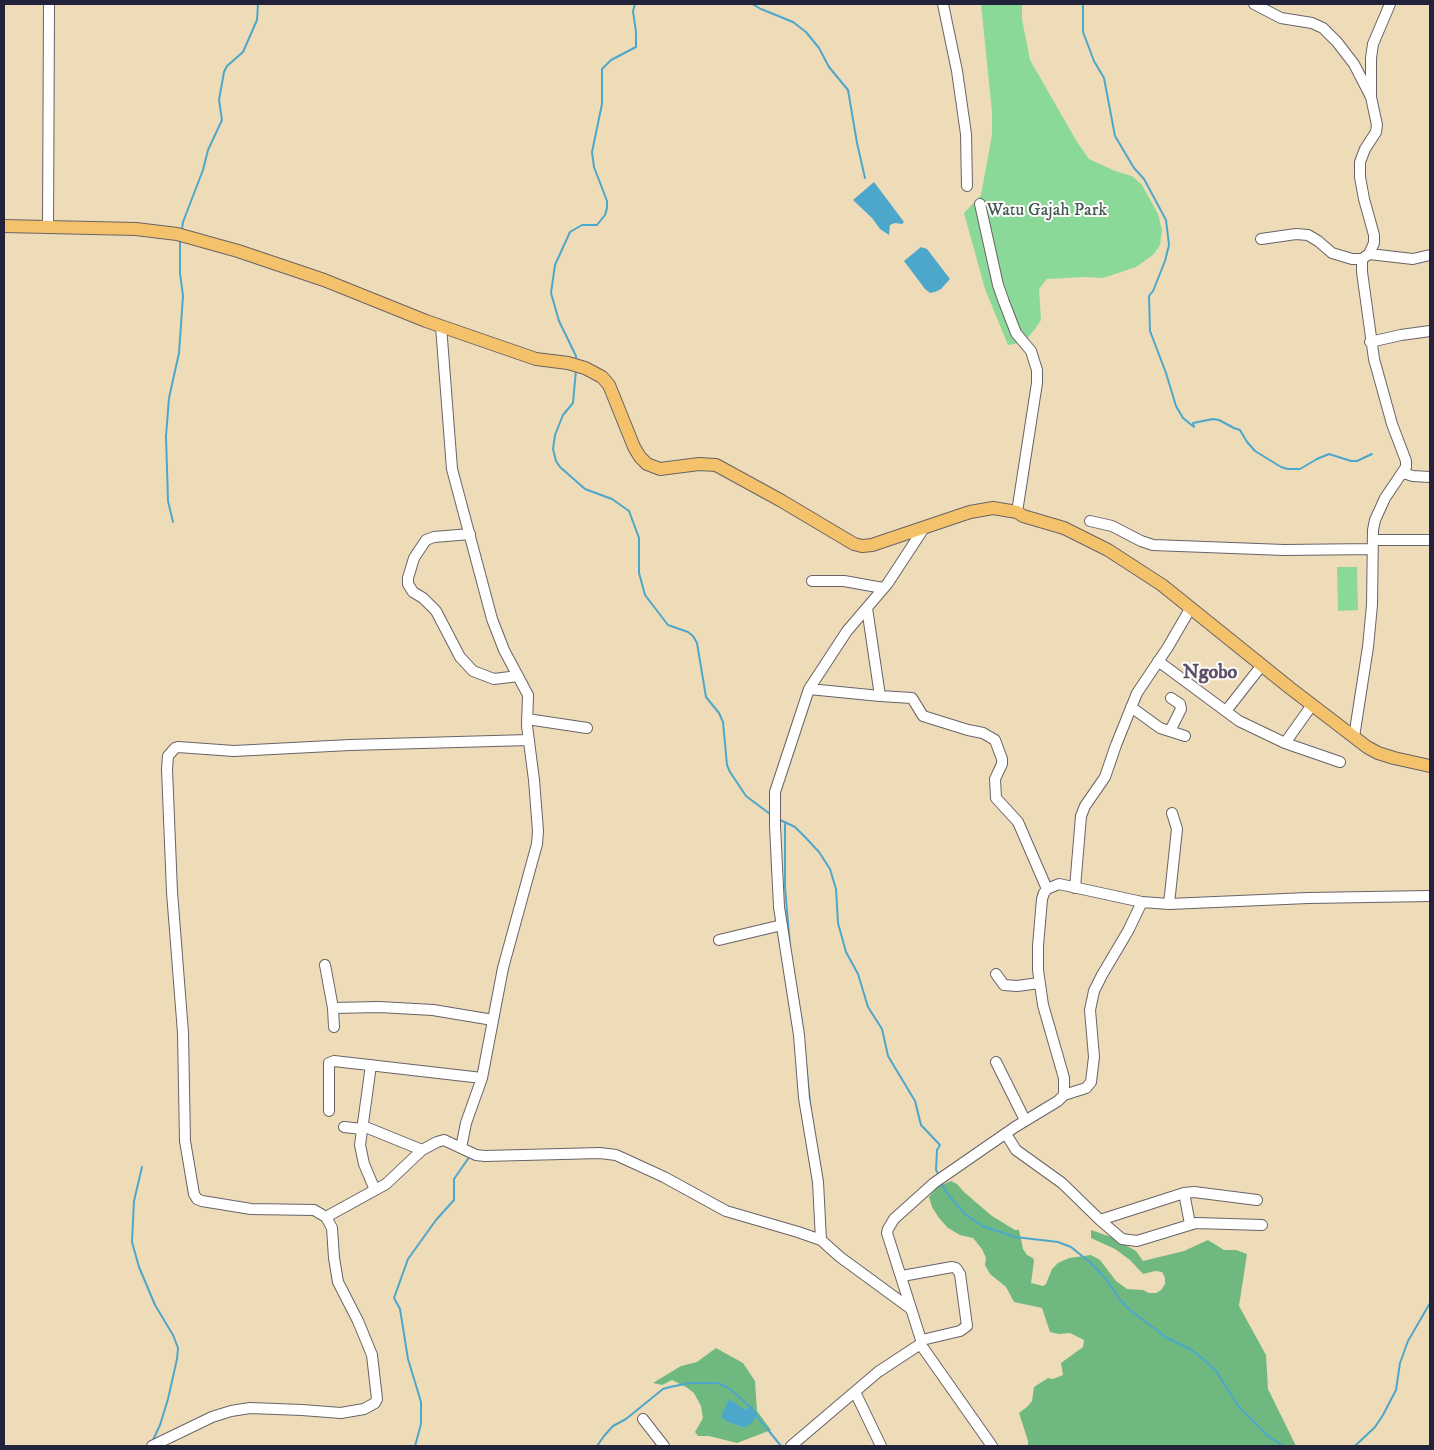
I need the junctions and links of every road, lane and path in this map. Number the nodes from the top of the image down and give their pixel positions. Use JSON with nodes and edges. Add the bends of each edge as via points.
{"nodes":[{"id":1,"x":49,"y":4,"type":"edge"},
{"id":2,"x":943,"y":4,"type":"edge"},
{"id":3,"x":1254,"y":4,"type":"edge"},
{"id":4,"x":1390,"y":4,"type":"edge"},
{"id":5,"x":1371,"y":97,"type":"junction"},
{"id":6,"x":968,"y":186,"type":"dead end"},
{"id":7,"x":980,"y":204,"type":"dead end"},
{"id":8,"x":4,"y":226,"type":"edge"},
{"id":9,"x":48,"y":228,"type":"junction"},
{"id":10,"x":1261,"y":239,"type":"dead end"},
{"id":11,"x":1430,"y":255,"type":"edge"},
{"id":12,"x":1366,"y":256,"type":"junction"},
{"id":13,"x":441,"y":326,"type":"junction"},
{"id":14,"x":1430,"y":331,"type":"edge"},
{"id":15,"x":1370,"y":342,"type":"junction"},
{"id":16,"x":1403,"y":472,"type":"junction"},
{"id":17,"x":1430,"y":477,"type":"edge"},
{"id":18,"x":1017,"y":512,"type":"junction"},
{"id":19,"x":1090,"y":522,"type":"dead end"},
{"id":20,"x":924,"y":528,"type":"junction"},
{"id":21,"x":470,"y":534,"type":"junction"},
{"id":22,"x":1428,"y":540,"type":"dead end"},
{"id":23,"x":1372,"y":545,"type":"junction"},
{"id":24,"x":812,"y":581,"type":"dead end"},
{"id":25,"x":883,"y":588,"type":"junction"},
{"id":26,"x":867,"y":608,"type":"junction"},
{"id":27,"x":1190,"y":609,"type":"junction"},
{"id":28,"x":1158,"y":661,"type":"junction"},
{"id":29,"x":1262,"y":665,"type":"junction"},
{"id":30,"x":518,"y":676,"type":"junction"},
{"id":31,"x":809,"y":689,"type":"junction"},
{"id":32,"x":880,"y":696,"type":"junction"},
{"id":33,"x":1171,"y":698,"type":"dead end"},
{"id":34,"x":1312,"y":705,"type":"junction"},
{"id":35,"x":1131,"y":707,"type":"junction"},
{"id":36,"x":1226,"y":712,"type":"junction"},
{"id":37,"x":527,"y":719,"type":"junction"},
{"id":38,"x":587,"y":728,"type":"dead end"},
{"id":39,"x":1170,"y":732,"type":"junction"},
{"id":40,"x":1185,"y":736,"type":"dead end"},
{"id":41,"x":1354,"y":737,"type":"junction"},
{"id":42,"x":529,"y":740,"type":"junction"},
{"id":43,"x":1285,"y":743,"type":"junction"},
{"id":44,"x":1340,"y":762,"type":"dead end"},
{"id":45,"x":1430,"y":766,"type":"edge"},
{"id":46,"x":1172,"y":813,"type":"dead end"},
{"id":47,"x":1075,"y":888,"type":"junction"},
{"id":48,"x":1047,"y":889,"type":"junction"},
{"id":49,"x":1430,"y":896,"type":"edge"},
{"id":50,"x":1142,"y":902,"type":"junction"},
{"id":51,"x":1169,"y":904,"type":"junction"},
{"id":52,"x":782,"y":925,"type":"junction"},
{"id":53,"x":719,"y":940,"type":"dead end"},
{"id":54,"x":325,"y":965,"type":"dead end"},
{"id":55,"x":996,"y":974,"type":"dead end"},
{"id":56,"x":1039,"y":983,"type":"junction"},
{"id":57,"x":333,"y":1008,"type":"junction"},
{"id":58,"x":493,"y":1020,"type":"junction"},
{"id":59,"x":334,"y":1028,"type":"dead end"},
{"id":60,"x":996,"y":1062,"type":"dead end"},
{"id":61,"x":372,"y":1065,"type":"junction"},
{"id":62,"x":482,"y":1078,"type":"junction"},
{"id":63,"x":1064,"y":1095,"type":"junction"},
{"id":64,"x":329,"y":1111,"type":"dead end"},
{"id":65,"x":1025,"y":1120,"type":"junction"},
{"id":66,"x":344,"y":1127,"type":"dead end"},
{"id":67,"x":362,"y":1127,"type":"junction"},
{"id":68,"x":1006,"y":1134,"type":"junction"},
{"id":69,"x":461,"y":1148,"type":"junction"},
{"id":70,"x":422,"y":1150,"type":"junction"},
{"id":71,"x":375,"y":1190,"type":"junction"},
{"id":72,"x":1184,"y":1193,"type":"junction"},
{"id":73,"x":1257,"y":1200,"type":"dead end"},
{"id":74,"x":326,"y":1216,"type":"junction"},
{"id":75,"x":1100,"y":1220,"type":"junction"},
{"id":76,"x":1190,"y":1224,"type":"junction"},
{"id":77,"x":1262,"y":1225,"type":"dead end"},
{"id":78,"x":821,"y":1240,"type":"junction"},
{"id":79,"x":902,"y":1276,"type":"junction"},
{"id":80,"x":910,"y":1308,"type":"junction"},
{"id":81,"x":921,"y":1343,"type":"junction"},
{"id":82,"x":854,"y":1392,"type":"junction"},
{"id":83,"x":644,"y":1419,"type":"dead end"},
{"id":84,"x":152,"y":1446,"type":"edge"},
{"id":85,"x":664,"y":1446,"type":"edge"},
{"id":86,"x":791,"y":1446,"type":"edge"},
{"id":87,"x":881,"y":1446,"type":"edge"},
{"id":88,"x":992,"y":1446,"type":"edge"}],
"edges":[{"from":1,"to":9,"type":"street"},
{"from":2,"to":6,"type":"street","via":[[966,134]]},
{"from":3,"to":5,"type":"street","via":[[1281,18],[1323,28],[1354,64]]},
{"from":4,"to":5,"type":"street","via":[[1373,44]]},
{"from":5,"to":12,"type":"street","via":[[1376,132],[1360,162],[1364,199],[1374,235],[1374,243]]},
{"from":7,"to":18,"type":"street","via":[[1004,302],[1016,333],[1034,358],[1037,370]]},
{"from":8,"to":9,"type":"main road"},
{"from":9,"to":13,"type":"main road","via":[[136,229],[181,235],[324,280]]},
{"from":10,"to":12,"type":"street","via":[[1308,235],[1332,253],[1352,259]]},
{"from":11,"to":12,"type":"street","via":[[1413,259]]},
{"from":12,"to":15,"type":"street","via":[[1362,272]]},
{"from":13,"to":20,"type":"main road","via":[[536,359],[585,368],[607,382],[634,447],[640,457],[655,468],[716,466],[862,546]]},
{"from":13,"to":21,"type":"street","via":[[452,469]]},
{"from":14,"to":15,"type":"street"},
{"from":15,"to":16,"type":"street","via":[[1386,406],[1406,461]]},
{"from":16,"to":17,"type":"street"},
{"from":16,"to":23,"type":"street","via":[[1375,520]]},
{"from":18,"to":20,"type":"main road","via":[[993,508],[980,510]]},
{"from":18,"to":27,"type":"main road","via":[[1081,535],[1162,585]]},
{"from":19,"to":23,"type":"street","via":[[1112,526],[1153,545],[1284,550]]},
{"from":20,"to":25,"type":"street"},
{"from":21,"to":30,"type":"street","via":[[492,619]]},
{"from":21,"to":30,"type":"street","via":[[426,540],[414,558],[408,578],[409,587],[436,611],[460,657],[473,671],[494,679]]},
{"from":22,"to":23,"type":"street"},
{"from":23,"to":41,"type":"street","via":[[1372,605]]},
{"from":24,"to":25,"type":"street","via":[[844,581]]},
{"from":25,"to":26,"type":"street"},
{"from":26,"to":31,"type":"street","via":[[847,631]]},
{"from":26,"to":32,"type":"street"},
{"from":27,"to":28,"type":"street"},
{"from":27,"to":29,"type":"main road"},
{"from":28,"to":35,"type":"street"},
{"from":28,"to":36,"type":"street"},
{"from":29,"to":34,"type":"main road"},
{"from":29,"to":36,"type":"street"},
{"from":30,"to":37,"type":"street","via":[[528,695]]},
{"from":31,"to":32,"type":"street"},
{"from":31,"to":52,"type":"street","via":[[775,792]]},
{"from":32,"to":48,"type":"street","via":[[912,698],[923,716],[983,733],[995,740],[1002,759],[995,779],[996,798],[1018,822]]},
{"from":33,"to":39,"type":"street","via":[[1180,704],[1181,709]]},
{"from":34,"to":41,"type":"main road"},
{"from":34,"to":43,"type":"street"},
{"from":35,"to":39,"type":"street"},
{"from":35,"to":47,"type":"street","via":[[1105,777],[1084,806]]},
{"from":36,"to":43,"type":"street"},
{"from":37,"to":38,"type":"street"},
{"from":37,"to":42,"type":"street"},
{"from":39,"to":40,"type":"street"},
{"from":41,"to":45,"type":"main road","via":[[1378,753]]},
{"from":42,"to":58,"type":"street","via":[[537,844],[503,968]]},
{"from":42,"to":74,"type":"street","via":[[234,751],[178,747],[168,756],[172,892],[184,1033],[186,1141],[195,1196],[202,1201],[251,1209],[314,1210]]},
{"from":43,"to":44,"type":"street"},
{"from":46,"to":51,"type":"street","via":[[1177,829]]},
{"from":47,"to":48,"type":"street","via":[[1059,884]]},
{"from":47,"to":50,"type":"street"},
{"from":48,"to":56,"type":"street","via":[[1042,899],[1039,929]]},
{"from":49,"to":51,"type":"street"},
{"from":50,"to":51,"type":"street"},
{"from":50,"to":63,"type":"street","via":[[1094,991],[1090,1010],[1094,1057],[1091,1082],[1086,1088]]},
{"from":52,"to":53,"type":"street"},
{"from":52,"to":78,"type":"street","via":[[818,1182]]},
{"from":54,"to":57,"type":"street"},
{"from":55,"to":56,"type":"street","via":[[1004,985]]},
{"from":56,"to":63,"type":"street","via":[[1064,1078]]},
{"from":57,"to":58,"type":"street","via":[[433,1010]]},
{"from":57,"to":59,"type":"street"},
{"from":58,"to":62,"type":"street"},
{"from":60,"to":65,"type":"street"},
{"from":61,"to":62,"type":"street"},
{"from":61,"to":64,"type":"street","via":[[330,1063]]},
{"from":61,"to":67,"type":"street"},
{"from":62,"to":69,"type":"street"},
{"from":63,"to":65,"type":"street"},
{"from":65,"to":68,"type":"street"},
{"from":66,"to":67,"type":"street"},
{"from":67,"to":70,"type":"street"},
{"from":67,"to":71,"type":"street","via":[[361,1153]]},
{"from":68,"to":75,"type":"street","via":[[1016,1150],[1062,1183]]},
{"from":68,"to":79,"type":"street","via":[[934,1183],[894,1219],[888,1229]]},
{"from":69,"to":70,"type":"street","via":[[444,1140]]},
{"from":69,"to":78,"type":"street","via":[[473,1154],[493,1157],[616,1155],[726,1211]]},
{"from":70,"to":71,"type":"street","via":[[394,1178]]},
{"from":71,"to":74,"type":"street"},
{"from":72,"to":73,"type":"street"},
{"from":72,"to":75,"type":"street"},
{"from":72,"to":76,"type":"street"},
{"from":74,"to":84,"type":"street","via":[[332,1228],[338,1282],[372,1355],[375,1403],[357,1411],[341,1413],[250,1408],[231,1411]]},
{"from":75,"to":76,"type":"street","via":[[1122,1239],[1137,1241]]},
{"from":76,"to":77,"type":"street"},
{"from":78,"to":80,"type":"street"},
{"from":79,"to":80,"type":"street"},
{"from":79,"to":81,"type":"street","via":[[952,1266],[960,1274],[967,1326]]},
{"from":80,"to":81,"type":"street"},
{"from":81,"to":82,"type":"street"},
{"from":81,"to":88,"type":"street"},
{"from":82,"to":86,"type":"street"},
{"from":82,"to":87,"type":"street"},
{"from":83,"to":85,"type":"street"}]}
